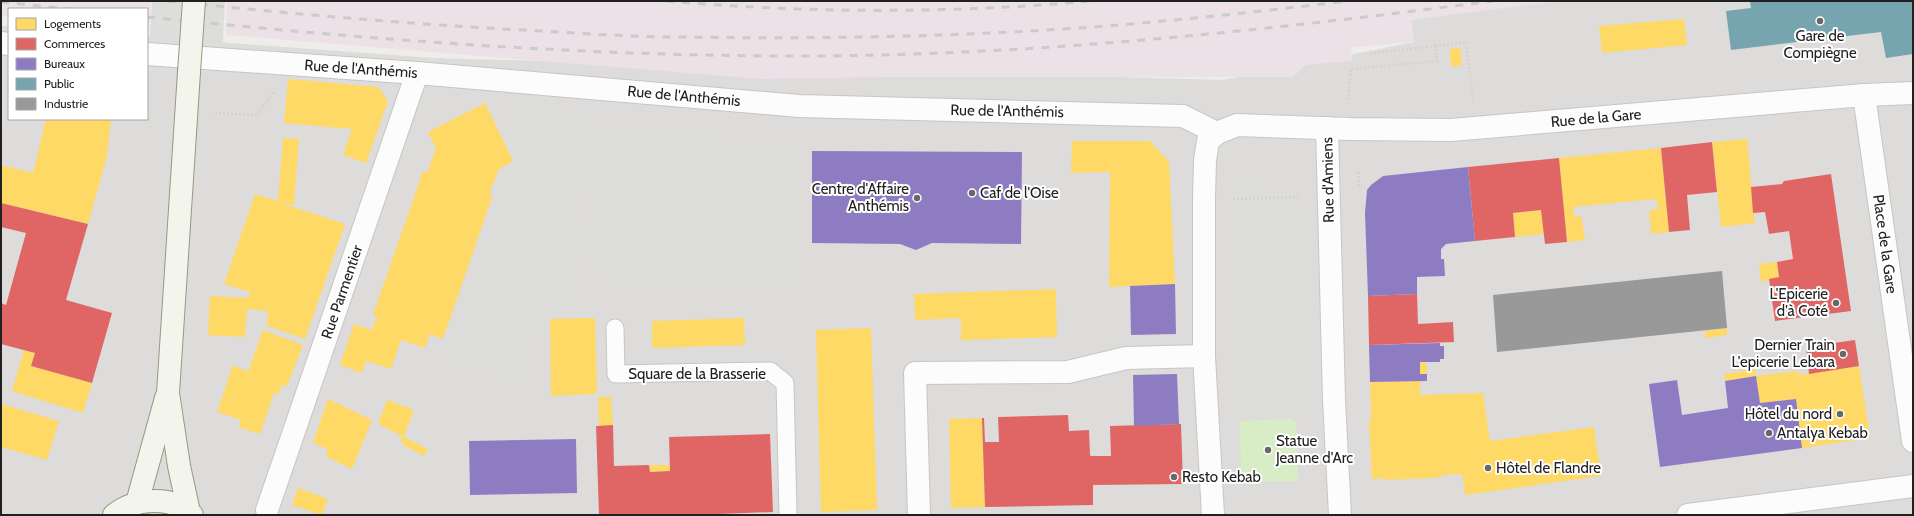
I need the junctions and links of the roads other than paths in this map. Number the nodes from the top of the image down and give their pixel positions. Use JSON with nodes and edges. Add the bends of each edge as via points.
{"nodes":[{"id":1,"x":194,"y":1,"type":"edge"},
{"id":2,"x":148,"y":54,"type":"edge"},
{"id":3,"x":417,"y":73,"type":"junction"},
{"id":4,"x":1913,"y":93,"type":"edge"},
{"id":5,"x":1864,"y":96,"type":"junction"},
{"id":6,"x":1327,"y":128,"type":"junction"},
{"id":7,"x":1217,"y":133,"type":"junction"},
{"id":8,"x":615,"y":328,"type":"dead end"},
{"id":9,"x":1204,"y":356,"type":"junction"},
{"id":10,"x":168,"y":393,"type":"junction"},
{"id":11,"x":1913,"y":441,"type":"edge"},
{"id":12,"x":1913,"y":486,"type":"edge"},
{"id":13,"x":137,"y":503,"type":"junction"},
{"id":14,"x":267,"y":510,"type":"dead end"},
{"id":15,"x":191,"y":514,"type":"edge"},
{"id":16,"x":114,"y":515,"type":"edge"},
{"id":17,"x":788,"y":515,"type":"edge"},
{"id":18,"x":919,"y":515,"type":"edge"},
{"id":19,"x":1213,"y":515,"type":"edge"},
{"id":20,"x":1340,"y":515,"type":"edge"},
{"id":21,"x":1688,"y":515,"type":"edge"}],
"edges":[{"from":1,"to":10,"type":"main road","bridge":true},
{"from":2,"to":3,"type":"street","name":"Rue de l'Anthémis"},
{"from":3,"to":7,"type":"street","name":"Rue de l'Anthémis","via":[[799,106],[1183,116]]},
{"from":3,"to":14,"type":"street","name":"Rue Parmentier"},
{"from":4,"to":5,"type":"street"},
{"from":5,"to":6,"type":"street","name":"Rue de la Gare","via":[[1451,130]]},
{"from":5,"to":11,"type":"street","name":"Place de la Gare"},
{"from":6,"to":7,"type":"street","name":"Rue d'Amiens","via":[[1237,125]]},
{"from":6,"to":20,"type":"street","name":"Rue d'Amiens","via":[[1334,400]]},
{"from":7,"to":9,"type":"street","via":[[1208,141],[1204,160]]},
{"from":8,"to":17,"type":"lane","name":"Square de la Brasserie","via":[[616,374],[770,371],[785,383]]},
{"from":9,"to":18,"type":"street","via":[[1126,358],[1068,372],[915,373]]},
{"from":9,"to":19,"type":"street"},
{"from":10,"to":13,"type":"main road"},
{"from":10,"to":15,"type":"main road","via":[[179,466]]},
{"from":12,"to":21,"type":"street"},
{"from":13,"to":15,"type":"main road","via":[[155,501],[173,504]]},
{"from":13,"to":16,"type":"main road"}]}
